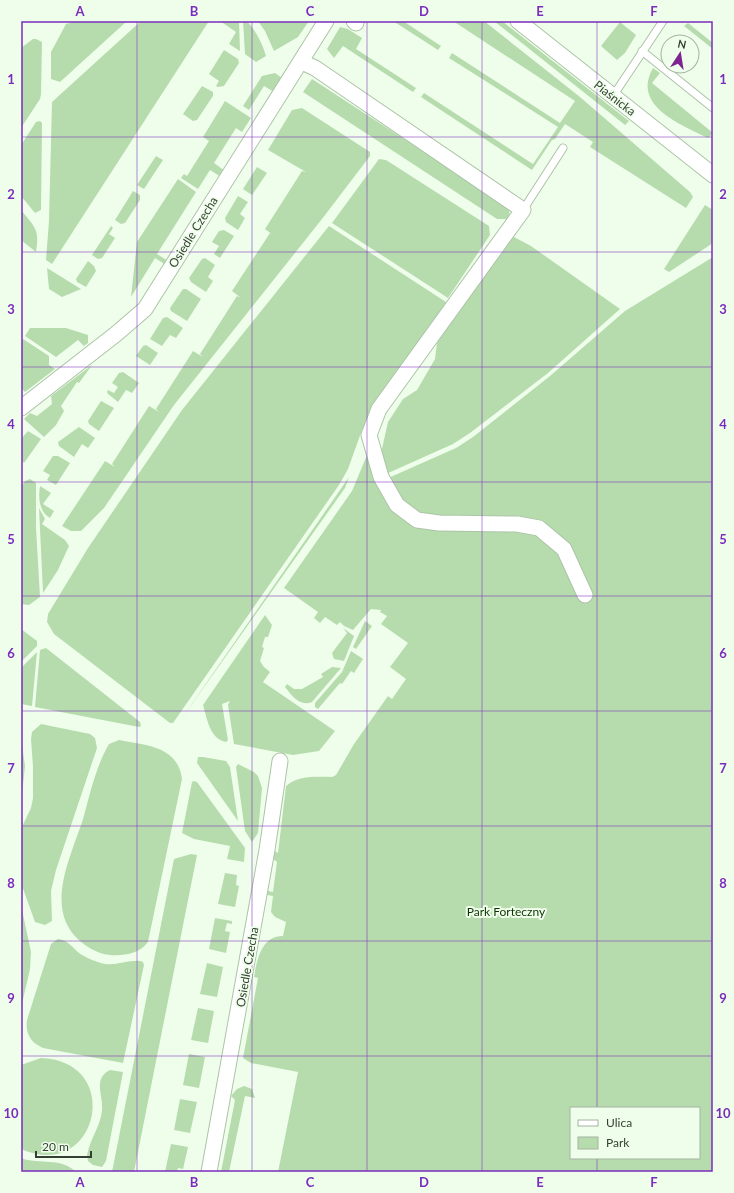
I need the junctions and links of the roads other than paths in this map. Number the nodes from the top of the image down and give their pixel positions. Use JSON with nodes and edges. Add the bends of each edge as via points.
{"nodes":[{"id":1,"x":326,"y":21,"type":"edge"},
{"id":2,"x":518,"y":21,"type":"edge"},
{"id":3,"x":663,"y":21,"type":"edge"},
{"id":4,"x":642,"y":51,"type":"junction"},
{"id":5,"x":302,"y":62,"type":"junction"},
{"id":6,"x":613,"y":96,"type":"junction"},
{"id":7,"x":713,"y":108,"type":"edge"},
{"id":8,"x":563,"y":148,"type":"dead end"},
{"id":9,"x":713,"y":175,"type":"edge"},
{"id":10,"x":523,"y":210,"type":"junction"},
{"id":11,"x":21,"y":408,"type":"edge"},
{"id":12,"x":586,"y":595,"type":"dead end"},
{"id":13,"x":280,"y":761,"type":"dead end"},
{"id":14,"x":209,"y":1172,"type":"edge"}],
"edges":[{"from":1,"to":5,"type":"street","name":"Osiedle Czecha"},
{"from":2,"to":6,"type":"street","name":"Piaśnicka"},
{"from":3,"to":4,"type":"lane"},
{"from":4,"to":6,"type":"lane"},
{"from":4,"to":7,"type":"lane"},
{"from":5,"to":10,"type":"street","via":[[315,68]]},
{"from":5,"to":11,"type":"street","name":"Osiedle Czecha","via":[[145,309]]},
{"from":6,"to":9,"type":"street","name":"Piaśnicka"},
{"from":8,"to":10,"type":"lane"},
{"from":10,"to":12,"type":"street","via":[[379,409],[369,435],[381,477],[397,506],[407,515],[418,520],[439,523],[517,524],[539,528],[564,549]]},
{"from":13,"to":14,"type":"street","name":"Osiedle Czecha","via":[[267,850]]}]}
